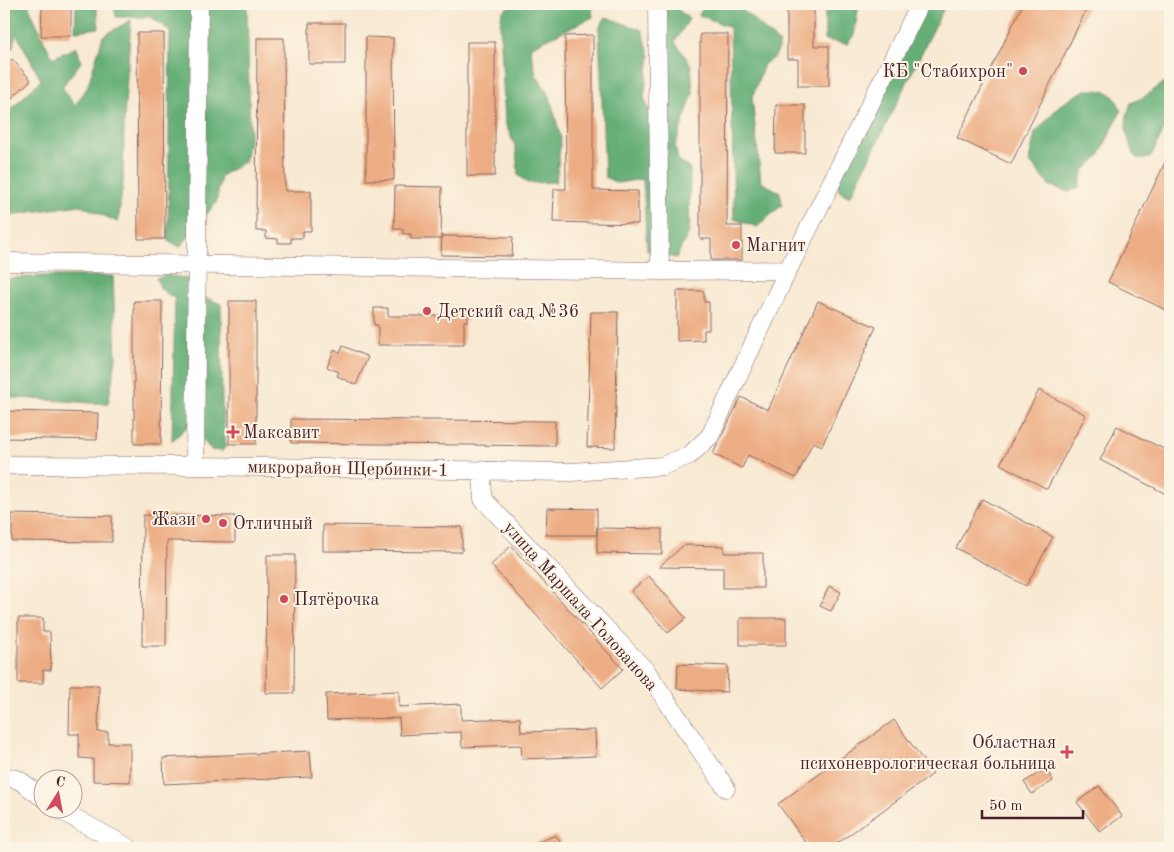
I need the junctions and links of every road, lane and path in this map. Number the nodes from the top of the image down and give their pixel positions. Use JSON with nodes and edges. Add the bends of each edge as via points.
{"nodes":[{"id":1,"x":199,"y":4,"type":"edge"},
{"id":2,"x":657,"y":4,"type":"edge"},
{"id":3,"x":920,"y":4,"type":"edge"},
{"id":4,"x":4,"y":262,"type":"edge"},
{"id":5,"x":198,"y":265,"type":"junction"},
{"id":6,"x":788,"y":270,"type":"junction"},
{"id":7,"x":660,"y":271,"type":"junction"},
{"id":8,"x":4,"y":465,"type":"edge"},
{"id":9,"x":195,"y":466,"type":"junction"},
{"id":10,"x":482,"y":470,"type":"junction"},
{"id":11,"x":4,"y":776,"type":"edge"},
{"id":12,"x":726,"y":788,"type":"dead end"},
{"id":13,"x":32,"y":789,"type":"edge"},
{"id":14,"x":78,"y":820,"type":"edge"},
{"id":15,"x":129,"y":848,"type":"edge"}],
"edges":[{"from":1,"to":5,"type":"street"},
{"from":2,"to":7,"type":"street"},
{"from":3,"to":6,"type":"street"},
{"from":4,"to":5,"type":"street"},
{"from":5,"to":7,"type":"street"},
{"from":5,"to":9,"type":"street"},
{"from":6,"to":7,"type":"street"},
{"from":6,"to":10,"type":"street","name":"микрорайон Щербинки-1","via":[[710,436],[690,455],[662,466],[571,472]]},
{"from":8,"to":9,"type":"street","name":"микрорайон Щербинки-1"},
{"from":9,"to":10,"type":"street","name":"микрорайон Щербинки-1"},
{"from":10,"to":12,"type":"street","name":"улица Маршала Голованова","via":[[483,500],[647,672]]},
{"from":11,"to":13,"type":"street","via":[[20,780]]},
{"from":14,"to":15,"type":"street"}]}
